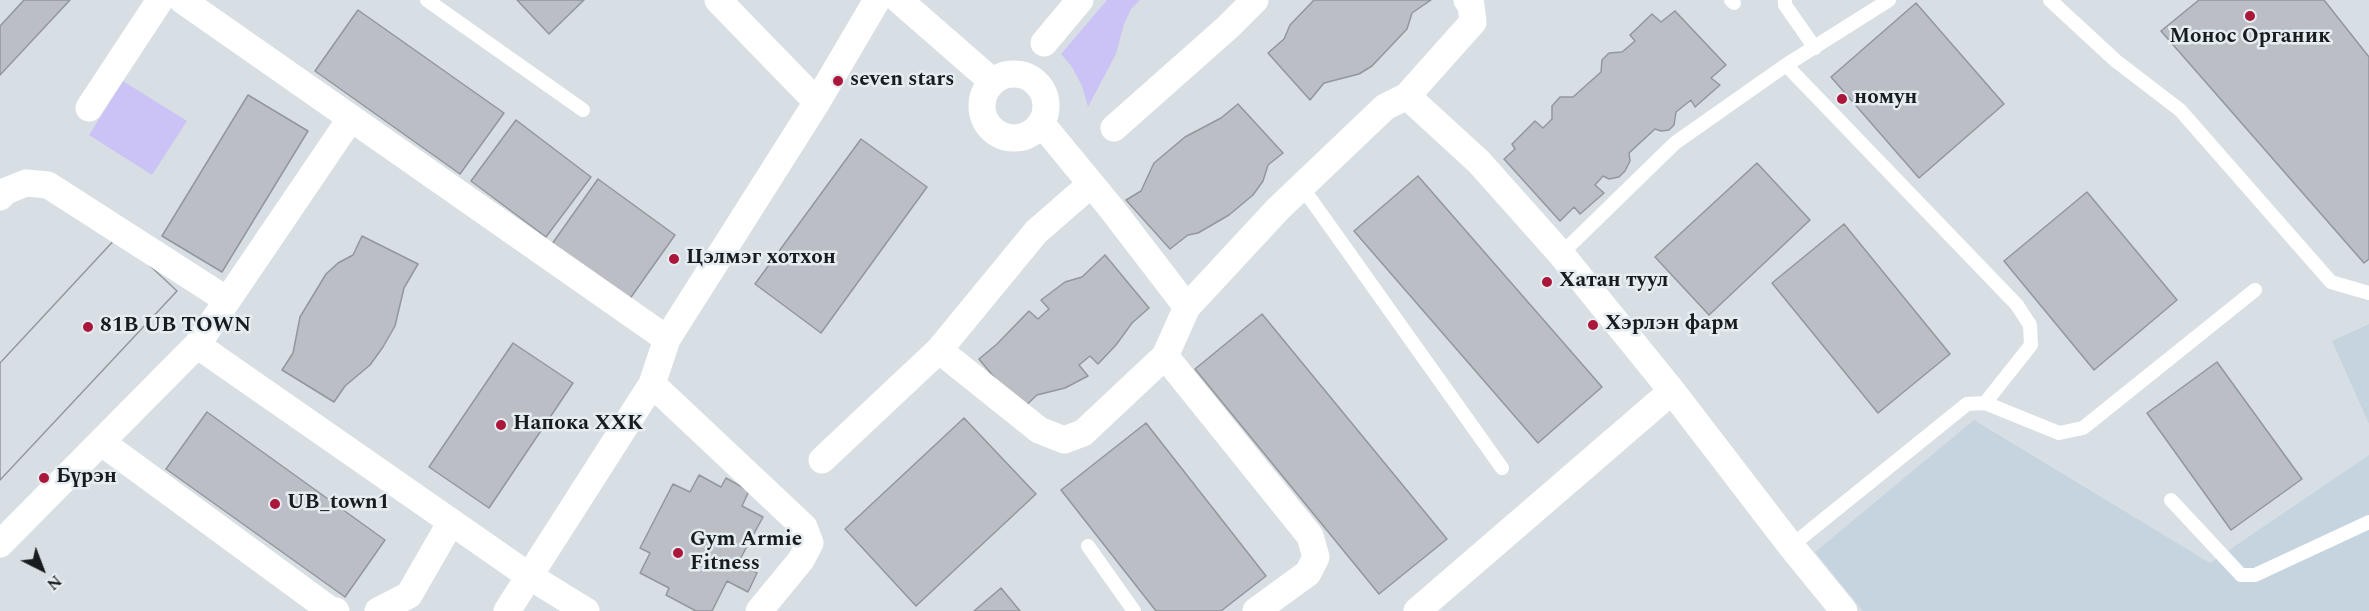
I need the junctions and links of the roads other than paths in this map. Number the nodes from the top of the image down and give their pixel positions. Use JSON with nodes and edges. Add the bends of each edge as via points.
{"nodes":[{"id":1,"x":160,"y":0,"type":"edge"},
{"id":2,"x":427,"y":0,"type":"edge"},
{"id":3,"x":718,"y":0,"type":"edge"},
{"id":4,"x":877,"y":0,"type":"edge"},
{"id":5,"x":899,"y":0,"type":"edge"},
{"id":6,"x":1080,"y":0,"type":"edge"},
{"id":7,"x":1255,"y":0,"type":"edge"},
{"id":8,"x":1785,"y":0,"type":"edge"},
{"id":9,"x":1889,"y":0,"type":"edge"},
{"id":10,"x":2050,"y":0,"type":"edge"},
{"id":11,"x":187,"y":1,"type":"edge"},
{"id":12,"x":1474,"y":2,"type":"edge"},
{"id":13,"x":1044,"y":43,"type":"dead end"},
{"id":14,"x":1815,"y":48,"type":"junction"},
{"id":15,"x":1786,"y":65,"type":"junction"},
{"id":16,"x":993,"y":82,"type":"junction"},
{"id":17,"x":1407,"y":96,"type":"junction"},
{"id":18,"x":816,"y":102,"type":"junction"},
{"id":19,"x":89,"y":108,"type":"dead end"},
{"id":20,"x":583,"y":110,"type":"dead end"},
{"id":21,"x":351,"y":118,"type":"junction"},
{"id":22,"x":1041,"y":123,"type":"junction"},
{"id":23,"x":1114,"y":128,"type":"dead end"},
{"id":24,"x":1091,"y":184,"type":"junction"},
{"id":25,"x":1302,"y":187,"type":"junction"},
{"id":26,"x":0,"y":197,"type":"edge"},
{"id":27,"x":1561,"y":254,"type":"junction"},
{"id":28,"x":2254,"y":290,"type":"dead end"},
{"id":29,"x":2369,"y":293,"type":"edge"},
{"id":30,"x":227,"y":300,"type":"junction"},
{"id":31,"x":1187,"y":307,"type":"junction"},
{"id":32,"x":667,"y":339,"type":"junction"},
{"id":33,"x":197,"y":345,"type":"junction"},
{"id":34,"x":939,"y":350,"type":"junction"},
{"id":35,"x":1165,"y":356,"type":"junction"},
{"id":36,"x":652,"y":384,"type":"junction"},
{"id":37,"x":1672,"y":391,"type":"junction"},
{"id":38,"x":1984,"y":403,"type":"junction"},
{"id":39,"x":101,"y":442,"type":"junction"},
{"id":40,"x":822,"y":460,"type":"dead end"},
{"id":41,"x":1502,"y":468,"type":"dead end"},
{"id":42,"x":2171,"y":500,"type":"dead end"},
{"id":43,"x":450,"y":522,"type":"junction"},
{"id":44,"x":2369,"y":522,"type":"edge"},
{"id":45,"x":0,"y":544,"type":"edge"},
{"id":46,"x":1088,"y":546,"type":"dead end"},
{"id":47,"x":1791,"y":546,"type":"junction"},
{"id":48,"x":529,"y":576,"type":"junction"},
{"id":49,"x":332,"y":611,"type":"edge"},
{"id":50,"x":378,"y":611,"type":"edge"},
{"id":51,"x":507,"y":611,"type":"edge"},
{"id":52,"x":586,"y":611,"type":"edge"},
{"id":53,"x":759,"y":611,"type":"edge"},
{"id":54,"x":1134,"y":611,"type":"edge"},
{"id":55,"x":1256,"y":611,"type":"edge"},
{"id":56,"x":1417,"y":611,"type":"edge"},
{"id":57,"x":1844,"y":611,"type":"edge"}],
"edges":[{"from":1,"to":19,"type":"street"},
{"from":2,"to":20,"type":"lane"},
{"from":3,"to":18,"type":"street"},
{"from":4,"to":18,"type":"street"},
{"from":5,"to":16,"type":"street"},
{"from":6,"to":13,"type":"street"},
{"from":7,"to":23,"type":"street"},
{"from":8,"to":14,"type":"lane"},
{"from":9,"to":14,"type":"lane"},
{"from":10,"to":29,"type":"lane","via":[[2116,61],[2180,110],[2331,282]]},
{"from":11,"to":21,"type":"street"},
{"from":12,"to":17,"type":"street","via":[[1473,22]]},
{"from":14,"to":15,"type":"lane"},
{"from":15,"to":27,"type":"lane","via":[[1675,143]]},
{"from":15,"to":38,"type":"lane","via":[[2017,305],[2030,325],[2031,345]]},
{"from":16,"to":22,"type":"street","via":[[1004,75],[1017,74],[1040,86],[1046,98]]},
{"from":16,"to":22,"type":"street","via":[[986,91],[983,113],[996,132],[1020,137]]},
{"from":17,"to":25,"type":"street","via":[[1385,107]]},
{"from":17,"to":27,"type":"street","via":[[1479,162]]},
{"from":18,"to":32,"type":"street"},
{"from":21,"to":30,"type":"street"},
{"from":21,"to":32,"type":"street"},
{"from":22,"to":24,"type":"street"},
{"from":24,"to":31,"type":"street"},
{"from":24,"to":34,"type":"street","via":[[1036,232]]},
{"from":25,"to":31,"type":"street"},
{"from":25,"to":41,"type":"lane"},
{"from":26,"to":30,"type":"street","via":[[6,190],[26,183],[48,185]]},
{"from":27,"to":37,"type":"street"},
{"from":28,"to":38,"type":"lane","via":[[2083,428],[2059,433]]},
{"from":30,"to":33,"type":"street"},
{"from":31,"to":35,"type":"street"},
{"from":32,"to":36,"type":"street"},
{"from":33,"to":39,"type":"street"},
{"from":33,"to":43,"type":"street"},
{"from":34,"to":35,"type":"street","via":[[1039,430],[1064,440],[1083,432]]},
{"from":34,"to":40,"type":"street"},
{"from":35,"to":55,"type":"street","via":[[1310,536],[1316,557],[1308,573]]},
{"from":36,"to":48,"type":"street"},
{"from":36,"to":53,"type":"street","via":[[804,526],[810,543]]},
{"from":37,"to":47,"type":"street"},
{"from":37,"to":56,"type":"street"},
{"from":38,"to":47,"type":"lane","via":[[1966,404]]},
{"from":39,"to":45,"type":"street"},
{"from":39,"to":49,"type":"street"},
{"from":42,"to":44,"type":"lane","via":[[2241,575],[2255,575]]},
{"from":43,"to":48,"type":"street"},
{"from":43,"to":50,"type":"street","via":[[409,595]]},
{"from":46,"to":54,"type":"lane"},
{"from":47,"to":57,"type":"street"},
{"from":48,"to":51,"type":"street"},
{"from":48,"to":52,"type":"street"}]}
